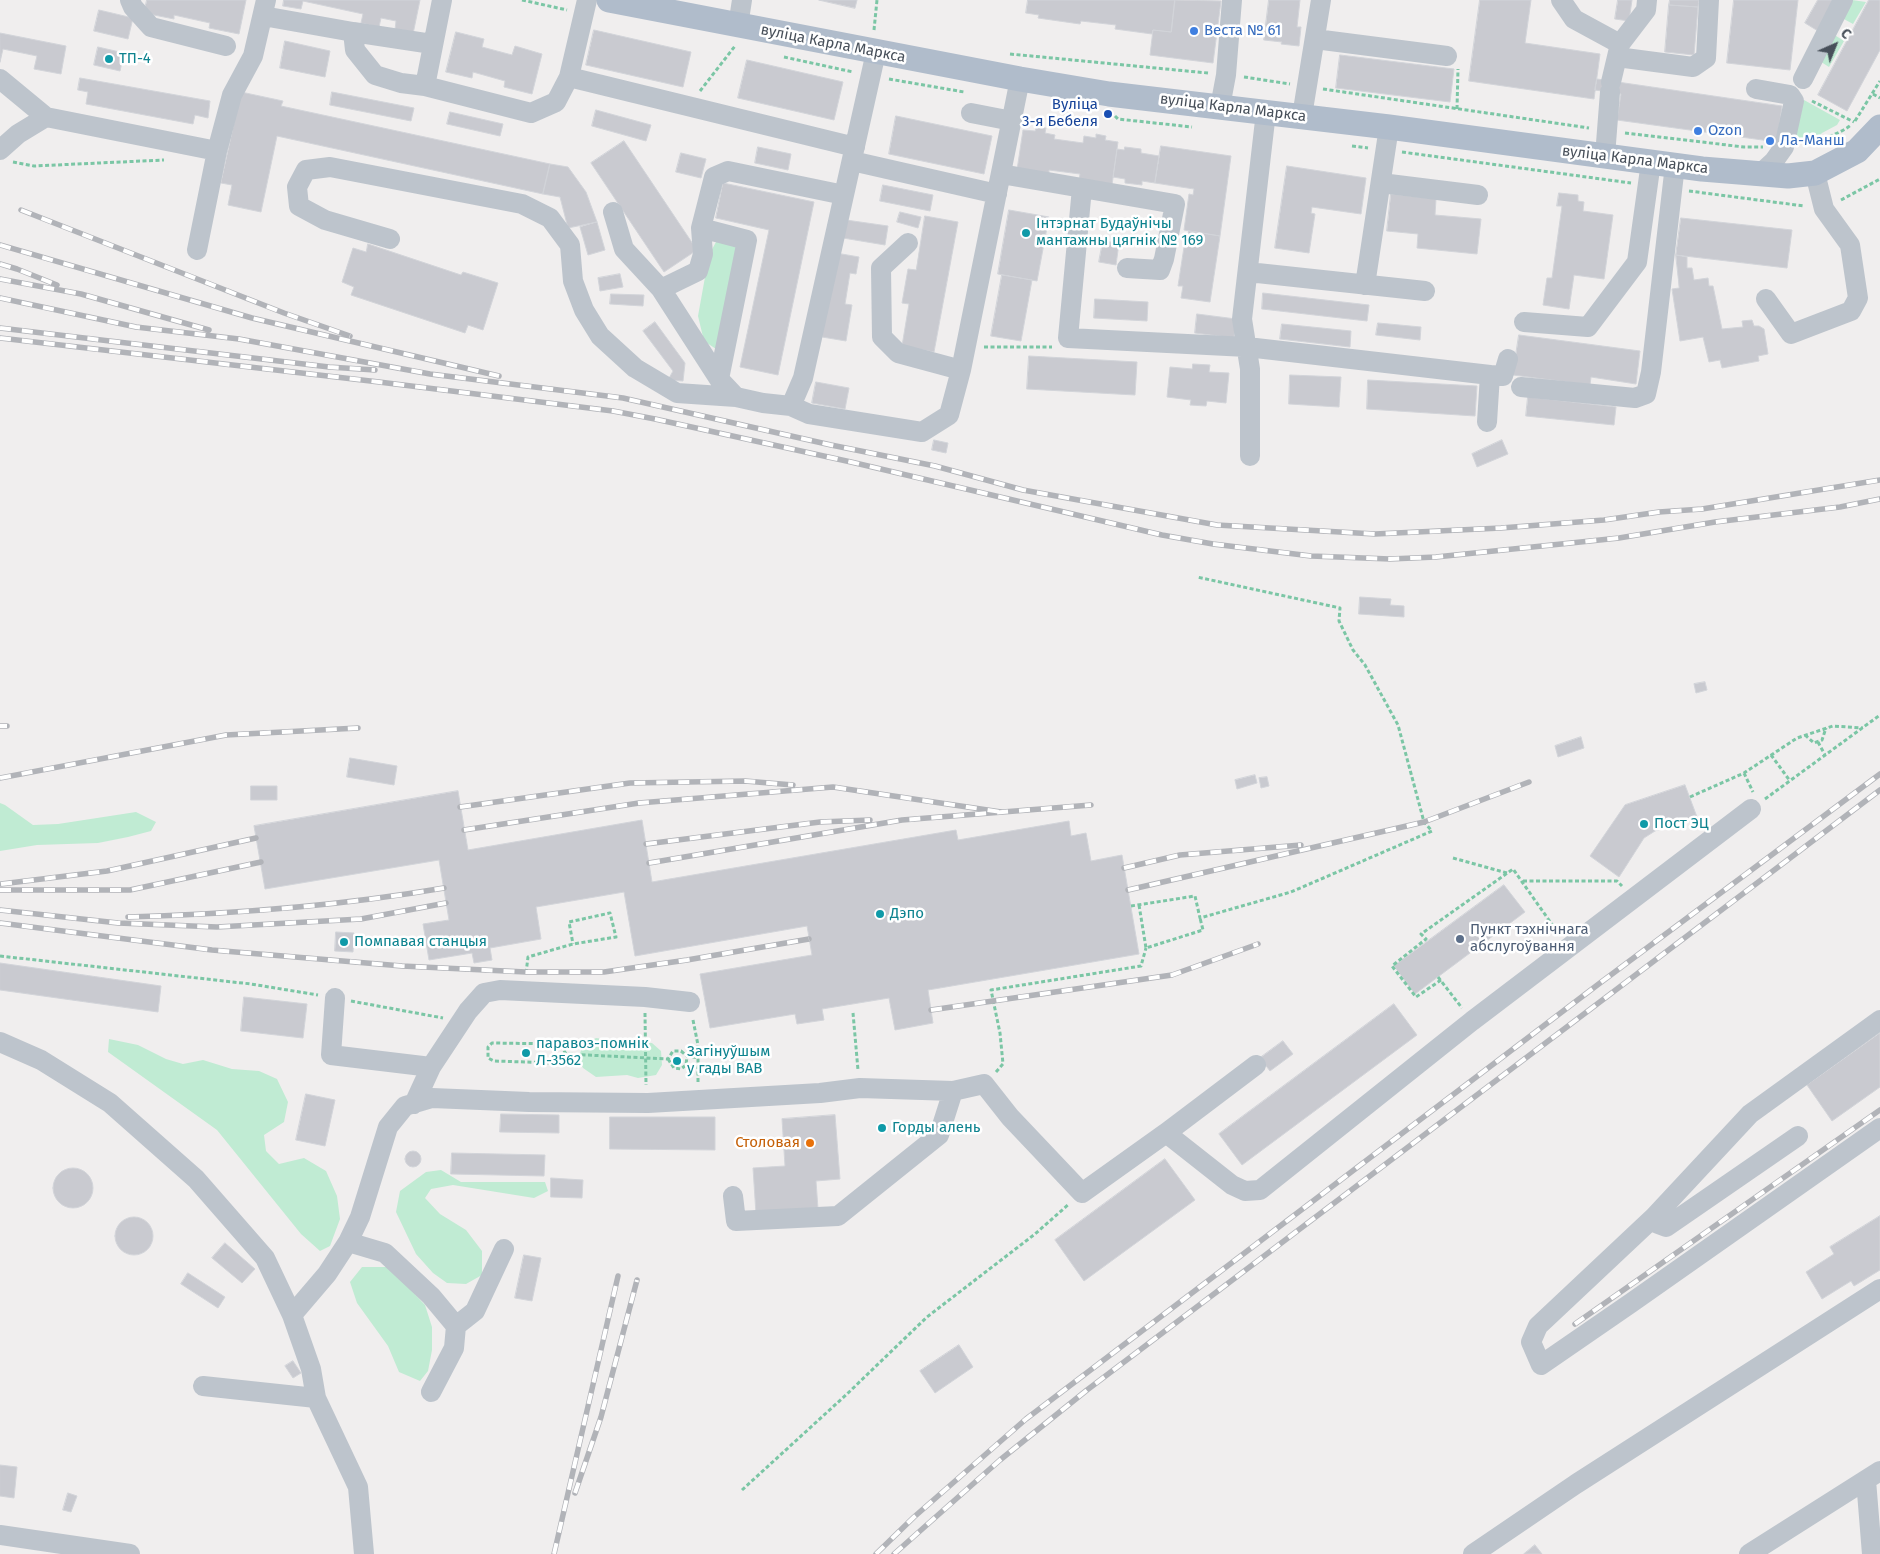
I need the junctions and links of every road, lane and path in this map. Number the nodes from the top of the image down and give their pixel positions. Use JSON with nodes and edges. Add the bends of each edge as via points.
{"nodes":[{"id":1,"x":130,"y":0,"type":"edge"},
{"id":2,"x":442,"y":0,"type":"edge"},
{"id":3,"x":587,"y":0,"type":"edge"},
{"id":4,"x":609,"y":0,"type":"edge"},
{"id":5,"x":742,"y":0,"type":"edge"},
{"id":6,"x":877,"y":0,"type":"edge"},
{"id":7,"x":1232,"y":0,"type":"edge"},
{"id":8,"x":1321,"y":0,"type":"edge"},
{"id":9,"x":1561,"y":0,"type":"edge"},
{"id":10,"x":1647,"y":0,"type":"edge"},
{"id":11,"x":1709,"y":0,"type":"edge"},
{"id":12,"x":1843,"y":0,"type":"edge"},
{"id":13,"x":265,"y":8,"type":"edge"},
{"id":14,"x":353,"y":32,"type":"junction"},
{"id":15,"x":736,"y":36,"type":"junction"},
{"id":16,"x":1314,"y":39,"type":"junction"},
{"id":17,"x":432,"y":44,"type":"junction"},
{"id":18,"x":875,"y":44,"type":"junction"},
{"id":19,"x":226,"y":46,"type":"dead end"},
{"id":20,"x":1619,"y":51,"type":"junction"},
{"id":21,"x":1447,"y":56,"type":"joint"},
{"id":22,"x":569,"y":77,"type":"junction"},
{"id":23,"x":0,"y":79,"type":"edge"},
{"id":24,"x":1020,"y":79,"type":"junction"},
{"id":25,"x":1803,"y":79,"type":"dead end"},
{"id":26,"x":425,"y":86,"type":"junction"},
{"id":27,"x":1756,"y":89,"type":"dead end"},
{"id":28,"x":1873,"y":94,"type":"dead end"},
{"id":29,"x":1880,"y":98,"type":"edge"},
{"id":30,"x":1808,"y":99,"type":"dead end"},
{"id":31,"x":688,"y":106,"type":"junction"},
{"id":32,"x":1220,"y":107,"type":"junction"},
{"id":33,"x":1457,"y":109,"type":"dead end"},
{"id":34,"x":1266,"y":112,"type":"junction"},
{"id":35,"x":971,"y":113,"type":"dead end"},
{"id":36,"x":1302,"y":116,"type":"junction"},
{"id":37,"x":46,"y":117,"type":"junction"},
{"id":38,"x":1012,"y":121,"type":"junction"},
{"id":39,"x":1854,"y":122,"type":"dead end"},
{"id":40,"x":1389,"y":127,"type":"junction"},
{"id":41,"x":1880,"y":127,"type":"edge"},
{"id":42,"x":1784,"y":147,"type":"junction"},
{"id":43,"x":208,"y":149,"type":"junction"},
{"id":44,"x":853,"y":154,"type":"junction"},
{"id":45,"x":4,"y":156,"type":"edge"},
{"id":46,"x":1605,"y":156,"type":"junction"},
{"id":47,"x":1663,"y":163,"type":"junction"},
{"id":48,"x":1812,"y":173,"type":"junction"},
{"id":49,"x":1001,"y":174,"type":"junction"},
{"id":50,"x":1760,"y":174,"type":"junction"},
{"id":51,"x":1381,"y":183,"type":"junction"},
{"id":52,"x":1082,"y":188,"type":"junction"},
{"id":53,"x":997,"y":194,"type":"junction"},
{"id":54,"x":844,"y":195,"type":"junction"},
{"id":55,"x":1478,"y":195,"type":"dead end"},
{"id":56,"x":612,"y":212,"type":"dead end"},
{"id":57,"x":701,"y":228,"type":"junction"},
{"id":58,"x":390,"y":239,"type":"dead end"},
{"id":59,"x":908,"y":243,"type":"dead end"},
{"id":60,"x":197,"y":250,"type":"dead end"},
{"id":61,"x":1127,"y":268,"type":"dead end"},
{"id":62,"x":1248,"y":272,"type":"junction"},
{"id":63,"x":1366,"y":285,"type":"junction"},
{"id":64,"x":661,"y":289,"type":"junction"},
{"id":65,"x":1425,"y":291,"type":"dead end"},
{"id":66,"x":1766,"y":299,"type":"dead end"},
{"id":67,"x":1524,"y":322,"type":"dead end"},
{"id":68,"x":1068,"y":338,"type":"junction"},
{"id":69,"x":966,"y":347,"type":"junction"},
{"id":70,"x":1247,"y":347,"type":"junction"},
{"id":71,"x":1508,"y":359,"type":"dead end"},
{"id":72,"x":961,"y":370,"type":"junction"},
{"id":73,"x":1490,"y":375,"type":"junction"},
{"id":74,"x":720,"y":379,"type":"junction"},
{"id":75,"x":1521,"y":387,"type":"dead end"},
{"id":76,"x":736,"y":397,"type":"junction"},
{"id":77,"x":791,"y":406,"type":"junction"},
{"id":78,"x":1487,"y":422,"type":"dead end"},
{"id":79,"x":1250,"y":456,"type":"dead end"},
{"id":80,"x":1197,"y":577,"type":"dead end"},
{"id":81,"x":1880,"y":715,"type":"edge"},
{"id":82,"x":1826,"y":728,"type":"junction"},
{"id":83,"x":1863,"y":728,"type":"junction"},
{"id":84,"x":1806,"y":735,"type":"junction"},
{"id":85,"x":1818,"y":742,"type":"junction"},
{"id":86,"x":1771,"y":755,"type":"junction"},
{"id":87,"x":1825,"y":755,"type":"junction"},
{"id":88,"x":1744,"y":773,"type":"junction"},
{"id":89,"x":1790,"y":780,"type":"junction"},
{"id":90,"x":1690,"y":798,"type":"dead end"},
{"id":91,"x":1755,"y":806,"type":"junction"},
{"id":92,"x":1453,"y":858,"type":"dead end"},
{"id":93,"x":1508,"y":873,"type":"junction"},
{"id":94,"x":1523,"y":882,"type":"junction"},
{"id":95,"x":1634,"y":898,"type":"junction"},
{"id":96,"x":1139,"y":905,"type":"junction"},
{"id":97,"x":1131,"y":906,"type":"dead end"},
{"id":98,"x":1200,"y":918,"type":"junction"},
{"id":99,"x":573,"y":944,"type":"junction"},
{"id":100,"x":1146,"y":948,"type":"junction"},
{"id":101,"x":1568,"y":948,"type":"junction"},
{"id":102,"x":0,"y":956,"type":"edge"},
{"id":103,"x":1438,"y":976,"type":"dead end"},
{"id":104,"x":1441,"y":980,"type":"junction"},
{"id":105,"x":526,"y":992,"type":"junction"},
{"id":106,"x":645,"y":997,"type":"junction"},
{"id":107,"x":335,"y":998,"type":"junction"},
{"id":108,"x":690,"y":1002,"type":"joint"},
{"id":109,"x":853,"y":1013,"type":"dead end"},
{"id":110,"x":1880,"y":1020,"type":"edge"},
{"id":111,"x":461,"y":1021,"type":"junction"},
{"id":112,"x":1472,"y":1021,"type":"junction"},
{"id":113,"x":0,"y":1042,"type":"edge"},
{"id":114,"x":566,"y":1054,"type":"junction"},
{"id":115,"x":687,"y":1056,"type":"junction"},
{"id":116,"x":647,"y":1058,"type":"junction"},
{"id":117,"x":699,"y":1058,"type":"junction"},
{"id":118,"x":668,"y":1059,"type":"junction"},
{"id":119,"x":1256,"y":1065,"type":"dead end"},
{"id":120,"x":430,"y":1067,"type":"junction"},
{"id":121,"x":984,"y":1084,"type":"junction"},
{"id":122,"x":860,"y":1088,"type":"junction"},
{"id":123,"x":953,"y":1091,"type":"junction"},
{"id":124,"x":700,"y":1100,"type":"junction"},
{"id":125,"x":648,"y":1103,"type":"junction"},
{"id":126,"x":414,"y":1104,"type":"junction"},
{"id":127,"x":1880,"y":1128,"type":"edge"},
{"id":128,"x":1166,"y":1133,"type":"junction"},
{"id":129,"x":1798,"y":1136,"type":"dead end"},
{"id":130,"x":1082,"y":1193,"type":"junction"},
{"id":131,"x":733,"y":1196,"type":"dead end"},
{"id":132,"x":1654,"y":1217,"type":"junction"},
{"id":133,"x":348,"y":1242,"type":"junction"},
{"id":134,"x":504,"y":1248,"type":"dead end"},
{"id":135,"x":1880,"y":1288,"type":"edge"},
{"id":136,"x":292,"y":1314,"type":"junction"},
{"id":137,"x":456,"y":1326,"type":"junction"},
{"id":138,"x":203,"y":1386,"type":"dead end"},
{"id":139,"x":431,"y":1392,"type":"dead end"},
{"id":140,"x":316,"y":1398,"type":"junction"},
{"id":141,"x":1873,"y":1476,"type":"edge"},
{"id":142,"x":742,"y":1490,"type":"dead end"},
{"id":143,"x":0,"y":1535,"type":"edge"},
{"id":144,"x":1780,"y":1544,"type":"edge"},
{"id":145,"x":130,"y":1554,"type":"edge"},
{"id":146,"x":364,"y":1554,"type":"edge"},
{"id":147,"x":1474,"y":1554,"type":"edge"},
{"id":148,"x":1749,"y":1554,"type":"edge"},
{"id":149,"x":1872,"y":1554,"type":"edge"}],
"edges":[{"from":1,"to":19,"type":"street","via":[[151,27]]},
{"from":2,"to":17,"type":"street"},
{"from":3,"to":22,"type":"street"},
{"from":4,"to":15,"type":"main road","name":"вуліца Карла Маркса"},
{"from":5,"to":15,"type":"street"},
{"from":6,"to":18,"type":"path"},
{"from":7,"to":32,"type":"street"},
{"from":8,"to":16,"type":"street"},
{"from":9,"to":20,"type":"street","via":[[1574,19]]},
{"from":10,"to":20,"type":"street","via":[[1646,10]]},
{"from":11,"to":20,"type":"street","via":[[1706,58],[1693,67]]},
{"from":12,"to":25,"type":"street"},
{"from":13,"to":14,"type":"street"},
{"from":13,"to":43,"type":"street","via":[[253,56]]},
{"from":14,"to":17,"type":"street"},
{"from":14,"to":26,"type":"street","via":[[355,50],[375,75]]},
{"from":15,"to":18,"type":"main road","name":"вуліца Карла Маркса"},
{"from":15,"to":31,"type":"path"},
{"from":16,"to":21,"type":"street"},
{"from":16,"to":36,"type":"street"},
{"from":17,"to":26,"type":"street"},
{"from":18,"to":24,"type":"main road","name":"вуліца Карла Маркса"},
{"from":18,"to":44,"type":"street"},
{"from":20,"to":46,"type":"street","via":[[1611,87]]},
{"from":21,"to":33,"type":"path","via":[[1458,67]]},
{"from":22,"to":26,"type":"street","via":[[556,102],[531,113]]},
{"from":22,"to":31,"type":"street"},
{"from":23,"to":37,"type":"street"},
{"from":24,"to":32,"type":"main road","name":"вуліца Карла Маркса","via":[[1109,94]]},
{"from":24,"to":38,"type":"street"},
{"from":27,"to":42,"type":"street","via":[[1790,95],[1794,101]]},
{"from":28,"to":29,"type":"path"},
{"from":30,"to":39,"type":"path"},
{"from":31,"to":44,"type":"street"},
{"from":32,"to":34,"type":"main road","name":"вуліца Карла Маркса"},
{"from":34,"to":36,"type":"main road","name":"вуліца Карла Маркса"},
{"from":34,"to":62,"type":"street"},
{"from":35,"to":38,"type":"street"},
{"from":36,"to":40,"type":"main road","name":"вуліца Карла Маркса"},
{"from":37,"to":43,"type":"street"},
{"from":37,"to":45,"type":"street","via":[[18,134]]},
{"from":38,"to":49,"type":"street"},
{"from":40,"to":46,"type":"main road","name":"вуліца Карла Маркса"},
{"from":40,"to":51,"type":"street"},
{"from":41,"to":48,"type":"main road","name":"вуліца Карла Маркса","via":[[1857,151]]},
{"from":42,"to":48,"type":"street","via":[[1792,161]]},
{"from":42,"to":50,"type":"street"},
{"from":43,"to":45,"type":"path","via":[[172,160],[34,166]]},
{"from":43,"to":60,"type":"street"},
{"from":44,"to":53,"type":"street"},
{"from":44,"to":54,"type":"street"},
{"from":46,"to":47,"type":"main road","name":"вуліца Карла Маркса"},
{"from":47,"to":50,"type":"main road","name":"вуліца Карла Маркса"},
{"from":47,"to":67,"type":"street","via":[[1637,262],[1588,327]]},
{"from":47,"to":75,"type":"street","via":[[1651,372],[1646,394],[1635,398]]},
{"from":48,"to":50,"type":"main road","name":"вуліца Карла Маркса","via":[[1788,176]]},
{"from":48,"to":66,"type":"street","via":[[1824,209],[1850,245],[1858,298],[1851,310],[1791,334]]},
{"from":49,"to":52,"type":"street"},
{"from":49,"to":53,"type":"street"},
{"from":51,"to":55,"type":"street"},
{"from":51,"to":63,"type":"street"},
{"from":52,"to":61,"type":"street","via":[[1175,204],[1160,270]]},
{"from":52,"to":68,"type":"street"},
{"from":53,"to":69,"type":"street"},
{"from":54,"to":57,"type":"street","via":[[728,171],[714,177]]},
{"from":54,"to":77,"type":"street","via":[[803,378]]},
{"from":56,"to":64,"type":"street","via":[[624,249]]},
{"from":57,"to":64,"type":"street","via":[[703,254],[698,271]]},
{"from":57,"to":74,"type":"street","via":[[747,240]]},
{"from":58,"to":76,"type":"street","via":[[325,220],[300,206],[297,187],[306,170],[330,166],[522,204],[550,218],[570,245],[573,282],[584,310],[600,336],[635,368],[677,393]]},
{"from":59,"to":72,"type":"street","via":[[881,268],[882,337],[898,353]]},
{"from":62,"to":63,"type":"street"},
{"from":62,"to":70,"type":"street","via":[[1242,319]]},
{"from":63,"to":65,"type":"street"},
{"from":64,"to":74,"type":"street"},
{"from":68,"to":69,"type":"path","via":[[1066,347]]},
{"from":68,"to":70,"type":"street"},
{"from":69,"to":72,"type":"street"},
{"from":70,"to":73,"type":"street"},
{"from":70,"to":79,"type":"street"},
{"from":71,"to":73,"type":"street","via":[[1503,376]]},
{"from":72,"to":77,"type":"street","via":[[949,415],[922,432],[809,414]]},
{"from":73,"to":78,"type":"street"},
{"from":74,"to":76,"type":"street"},
{"from":76,"to":77,"type":"street"},
{"from":80,"to":98,"type":"path","via":[[1340,608],[1340,621],[1353,650],[1365,665],[1398,725],[1424,822],[1432,831],[1291,892]]},
{"from":81,"to":83,"type":"path"},
{"from":82,"to":83,"type":"path"},
{"from":82,"to":84,"type":"path"},
{"from":82,"to":85,"type":"path"},
{"from":83,"to":87,"type":"path"},
{"from":84,"to":85,"type":"path","via":[[1814,743]]},
{"from":84,"to":86,"type":"path"},
{"from":85,"to":87,"type":"path"},
{"from":86,"to":88,"type":"path"},
{"from":86,"to":89,"type":"path"},
{"from":87,"to":89,"type":"path"},
{"from":88,"to":90,"type":"path"},
{"from":88,"to":91,"type":"path"},
{"from":89,"to":91,"type":"path"},
{"from":91,"to":95,"type":"street"},
{"from":92,"to":93,"type":"path"},
{"from":93,"to":94,"type":"path","via":[[1514,869]]},
{"from":93,"to":104,"type":"path","via":[[1422,934],[1426,939],[1392,966],[1416,997]]},
{"from":94,"to":95,"type":"path","via":[[1617,881]]},
{"from":94,"to":101,"type":"path"},
{"from":95,"to":101,"type":"street"},
{"from":96,"to":97,"type":"path"},
{"from":96,"to":98,"type":"path","via":[[1195,896]]},
{"from":96,"to":100,"type":"path"},
{"from":98,"to":100,"type":"path","via":[[1203,930]]},
{"from":99,"to":99,"type":"path","via":[[616,937],[610,913],[569,922]]},
{"from":99,"to":105,"type":"path","via":[[528,957]]},
{"from":100,"to":121,"type":"path","via":[[1141,966],[991,990],[1004,1064]]},
{"from":101,"to":112,"type":"street"},
{"from":102,"to":107,"type":"path","via":[[251,984]]},
{"from":103,"to":104,"type":"path"},
{"from":104,"to":112,"type":"path"},
{"from":105,"to":106,"type":"street"},
{"from":105,"to":111,"type":"street","via":[[500,990],[484,994]]},
{"from":106,"to":108,"type":"street"},
{"from":106,"to":116,"type":"path"},
{"from":107,"to":111,"type":"path"},
{"from":107,"to":120,"type":"street","via":[[331,1055]]},
{"from":108,"to":117,"type":"path"},
{"from":109,"to":122,"type":"path"},
{"from":110,"to":132,"type":"street","via":[[1750,1114]]},
{"from":111,"to":120,"type":"street"},
{"from":112,"to":128,"type":"street","via":[[1260,1190],[1245,1191],[1232,1185]]},
{"from":113,"to":136,"type":"street","via":[[41,1060],[110,1103],[196,1179],[265,1258]]},
{"from":114,"to":114,"type":"path","via":[[558,1063],[494,1061],[488,1058],[488,1047],[492,1044],[560,1044]]},
{"from":114,"to":116,"type":"path"},
{"from":115,"to":117,"type":"path"},
{"from":115,"to":118,"type":"path","via":[[673,1051]]},
{"from":115,"to":118,"type":"path","via":[[686,1065],[681,1069],[674,1068]]},
{"from":116,"to":118,"type":"path"},
{"from":116,"to":125,"type":"path"},
{"from":117,"to":124,"type":"path"},
{"from":119,"to":128,"type":"street"},
{"from":120,"to":126,"type":"street"},
{"from":121,"to":123,"type":"street"},
{"from":121,"to":130,"type":"street","via":[[1010,1117]]},
{"from":122,"to":123,"type":"street"},
{"from":122,"to":124,"type":"street"},
{"from":123,"to":131,"type":"street","via":[[939,1135],[838,1216],[736,1221]]},
{"from":124,"to":125,"type":"street"},
{"from":125,"to":126,"type":"street","via":[[432,1098]]},
{"from":126,"to":133,"type":"street","via":[[405,1106],[388,1127],[360,1217]]},
{"from":127,"to":132,"type":"street","via":[[1541,1365],[1531,1342],[1538,1326]]},
{"from":128,"to":130,"type":"street"},
{"from":129,"to":132,"type":"street","via":[[1666,1227],[1658,1224]]},
{"from":130,"to":142,"type":"path","via":[[1035,1234],[927,1317]]},
{"from":133,"to":136,"type":"street","via":[[327,1274]]},
{"from":133,"to":137,"type":"street","via":[[385,1253],[431,1296]]},
{"from":134,"to":137,"type":"street","via":[[476,1311]]},
{"from":135,"to":147,"type":"street","via":[[1576,1484]]},
{"from":136,"to":140,"type":"street","via":[[311,1370]]},
{"from":137,"to":139,"type":"street","via":[[454,1348]]},
{"from":138,"to":140,"type":"street"},
{"from":140,"to":146,"type":"street","via":[[358,1487]]},
{"from":141,"to":144,"type":"street"},
{"from":141,"to":149,"type":"street"},
{"from":143,"to":145,"type":"street"},
{"from":144,"to":148,"type":"street"}]}
